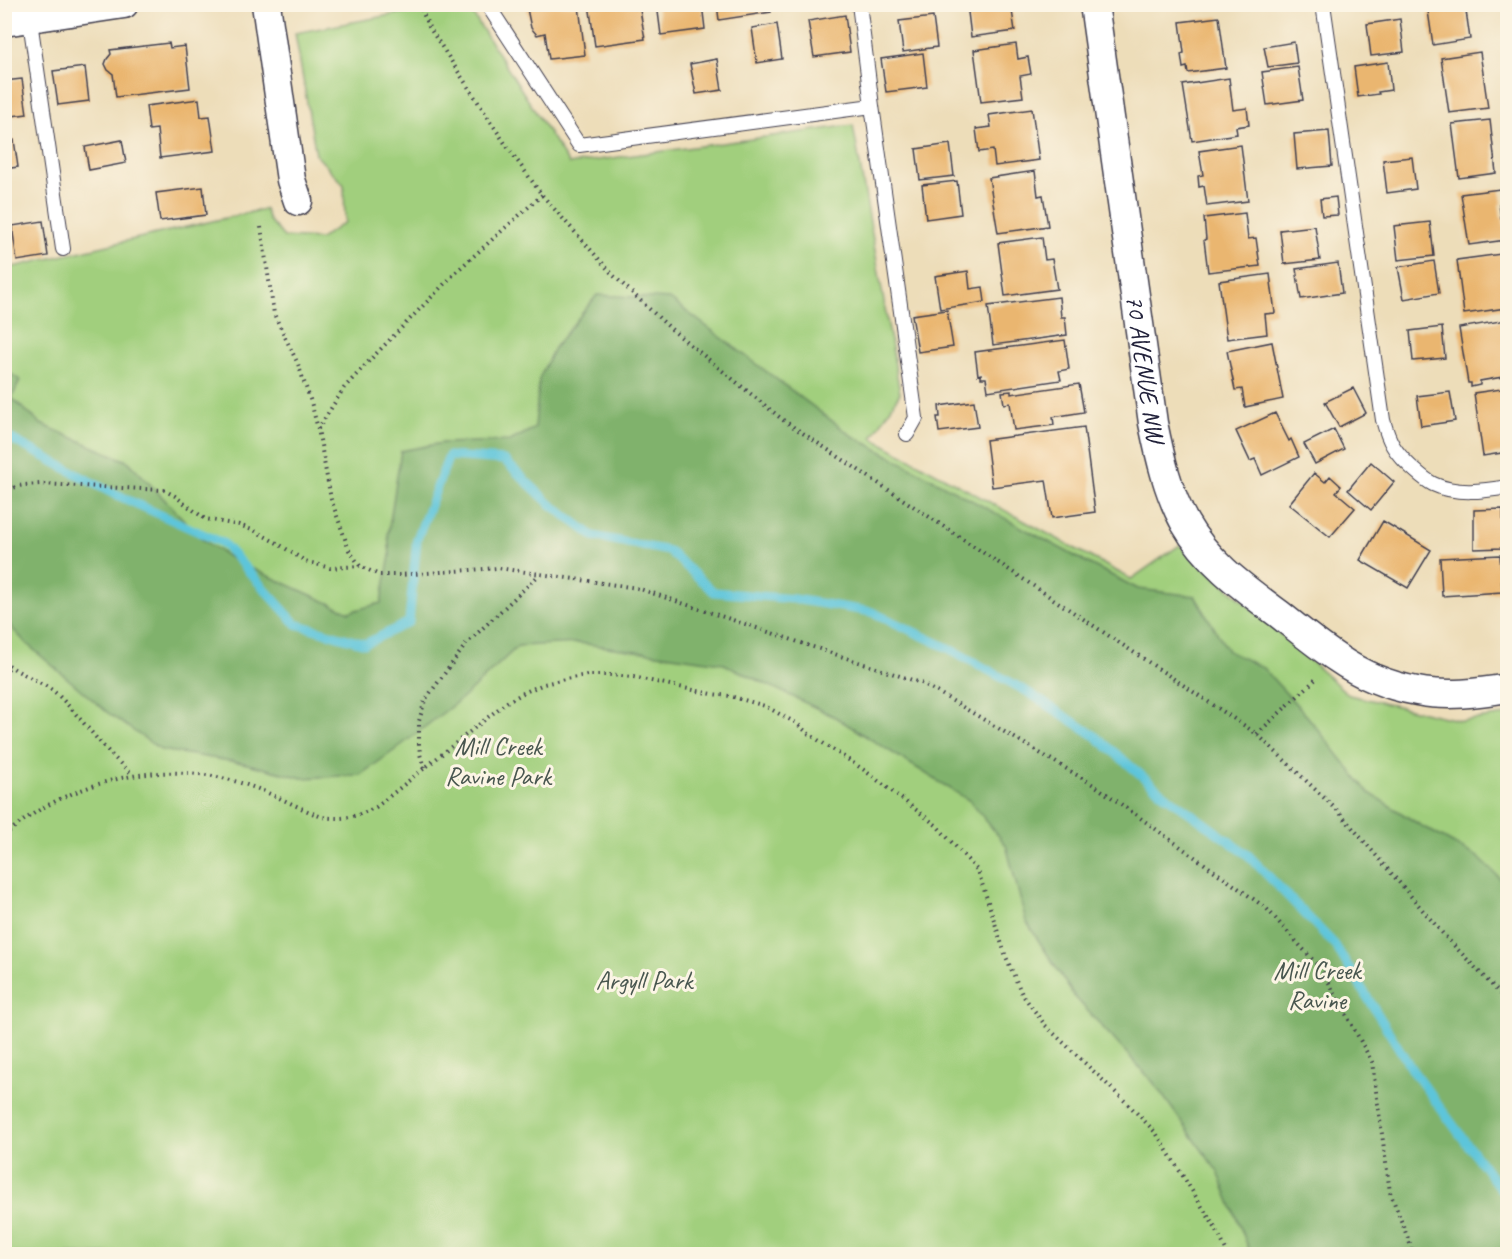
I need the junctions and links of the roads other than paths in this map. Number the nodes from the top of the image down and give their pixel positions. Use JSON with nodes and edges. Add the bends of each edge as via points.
{"nodes":[{"id":1,"x":124,"y":4,"type":"edge"},
{"id":2,"x":266,"y":4,"type":"edge"},
{"id":3,"x":487,"y":4,"type":"edge"},
{"id":4,"x":859,"y":4,"type":"edge"},
{"id":5,"x":1094,"y":4,"type":"edge"},
{"id":6,"x":1323,"y":4,"type":"edge"},
{"id":7,"x":21,"y":15,"type":"edge"},
{"id":8,"x":872,"y":106,"type":"junction"},
{"id":9,"x":298,"y":201,"type":"dead end"},
{"id":10,"x":63,"y":249,"type":"dead end"},
{"id":11,"x":907,"y":434,"type":"dead end"},
{"id":12,"x":1508,"y":487,"type":"edge"},
{"id":13,"x":1508,"y":688,"type":"edge"}],
"edges":[{"from":1,"to":7,"type":"street"},
{"from":2,"to":9,"type":"street","via":[[291,180]]},
{"from":3,"to":8,"type":"lane","via":[[579,145]]},
{"from":4,"to":8,"type":"lane"},
{"from":5,"to":13,"type":"street","name":"70 AVENUE NW","via":[[1153,423],[1164,472],[1184,522],[1214,562],[1234,580],[1337,658],[1379,679],[1416,691],[1457,694]]},
{"from":6,"to":12,"type":"lane","via":[[1387,436],[1398,454],[1432,484],[1466,491]]},
{"from":7,"to":10,"type":"lane"},
{"from":8,"to":11,"type":"lane","via":[[916,418]]}]}
